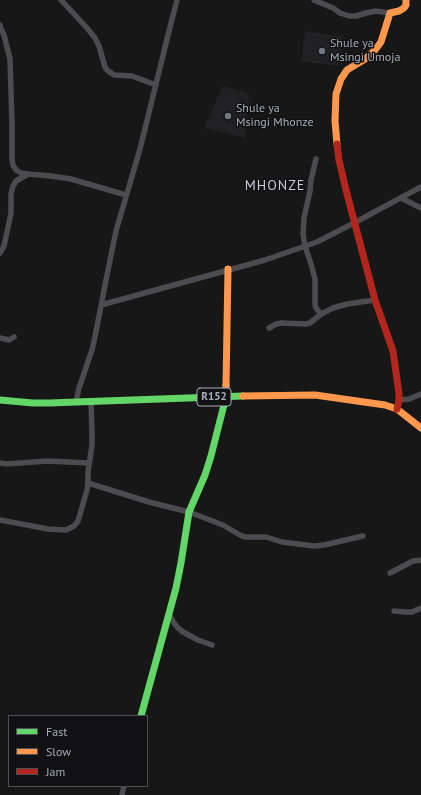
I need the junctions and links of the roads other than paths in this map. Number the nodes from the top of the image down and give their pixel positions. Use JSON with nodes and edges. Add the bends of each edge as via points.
{"nodes":[{"id":1,"x":61,"y":0,"type":"edge"},
{"id":2,"x":177,"y":0,"type":"edge"},
{"id":3,"x":314,"y":0,"type":"edge"},
{"id":4,"x":406,"y":0,"type":"edge"},
{"id":5,"x":390,"y":13,"type":"junction"},
{"id":6,"x":0,"y":25,"type":"edge"},
{"id":7,"x":156,"y":85,"type":"junction"},
{"id":8,"x":316,"y":159,"type":"dead end"},
{"id":9,"x":28,"y":174,"type":"junction"},
{"id":10,"x":421,"y":187,"type":"edge"},
{"id":11,"x":126,"y":195,"type":"junction"},
{"id":12,"x":402,"y":198,"type":"junction"},
{"id":13,"x":421,"y":208,"type":"edge"},
{"id":14,"x":354,"y":223,"type":"junction"},
{"id":15,"x":305,"y":246,"type":"junction"},
{"id":16,"x":0,"y":253,"type":"edge"},
{"id":17,"x":228,"y":269,"type":"junction"},
{"id":18,"x":374,"y":300,"type":"junction"},
{"id":19,"x":101,"y":304,"type":"junction"},
{"id":20,"x":321,"y":314,"type":"junction"},
{"id":21,"x":269,"y":328,"type":"dead end"},
{"id":22,"x":0,"y":338,"type":"edge"},
{"id":23,"x":14,"y":338,"type":"dead end"},
{"id":24,"x":421,"y":394,"type":"edge"},
{"id":25,"x":226,"y":396,"type":"junction"},
{"id":26,"x":0,"y":400,"type":"edge"},
{"id":27,"x":399,"y":400,"type":"junction"},
{"id":28,"x":76,"y":402,"type":"junction"},
{"id":29,"x":91,"y":402,"type":"junction"},
{"id":30,"x":397,"y":409,"type":"junction"},
{"id":31,"x":421,"y":428,"type":"edge"},
{"id":32,"x":89,"y":462,"type":"junction"},
{"id":33,"x":0,"y":463,"type":"edge"},
{"id":34,"x":88,"y":483,"type":"junction"},
{"id":35,"x":189,"y":512,"type":"junction"},
{"id":36,"x":0,"y":520,"type":"edge"},
{"id":37,"x":363,"y":536,"type":"dead end"},
{"id":38,"x":421,"y":560,"type":"edge"},
{"id":39,"x":390,"y":573,"type":"dead end"},
{"id":40,"x":421,"y":608,"type":"edge"},
{"id":41,"x":394,"y":611,"type":"dead end"},
{"id":42,"x":169,"y":614,"type":"junction"},
{"id":43,"x":212,"y":644,"type":"dead end"},
{"id":44,"x":141,"y":715,"type":"edge"}],
"edges":[{"from":1,"to":7,"type":"street","via":[[95,38],[107,70],[114,75],[132,76]]},
{"from":2,"to":7,"type":"street"},
{"from":3,"to":5,"type":"street","via":[[349,16],[376,11]]},
{"from":4,"to":5,"type":"street","via":[[404,8]]},
{"from":5,"to":14,"type":"street","via":[[376,50],[347,70],[336,94],[335,121],[339,160]]},
{"from":6,"to":9,"type":"street","via":[[10,59],[13,165],[16,170]]},
{"from":7,"to":11,"type":"street","via":[[139,155]]},
{"from":8,"to":15,"type":"street","via":[[304,218]]},
{"from":9,"to":11,"type":"street","via":[[71,179]]},
{"from":9,"to":16,"type":"street","via":[[12,186],[11,213],[4,246]]},
{"from":10,"to":12,"type":"street"},
{"from":11,"to":19,"type":"street"},
{"from":12,"to":13,"type":"street"},
{"from":12,"to":14,"type":"street"},
{"from":14,"to":15,"type":"street"},
{"from":14,"to":18,"type":"street"},
{"from":15,"to":17,"type":"street"},
{"from":15,"to":20,"type":"street","via":[[315,279],[315,304]]},
{"from":17,"to":19,"type":"street"},
{"from":17,"to":25,"type":"street"},
{"from":18,"to":20,"type":"street","via":[[340,306]]},
{"from":18,"to":27,"type":"street","via":[[393,351]]},
{"from":19,"to":28,"type":"street","via":[[92,350]]},
{"from":20,"to":21,"type":"street","via":[[310,323],[280,323]]},
{"from":22,"to":23,"type":"street"},
{"from":24,"to":27,"type":"street"},
{"from":25,"to":29,"type":"street","number":"R152"},
{"from":25,"to":30,"type":"street","number":"R152","via":[[315,395]]},
{"from":25,"to":35,"type":"street","via":[[205,475]]},
{"from":26,"to":28,"type":"street","number":"R152","via":[[33,403]]},
{"from":27,"to":30,"type":"street"},
{"from":28,"to":29,"type":"street","number":"R152"},
{"from":29,"to":32,"type":"street","via":[[92,445]]},
{"from":30,"to":31,"type":"street","number":"R152"},
{"from":32,"to":33,"type":"street","via":[[47,460]]},
{"from":32,"to":34,"type":"street"},
{"from":34,"to":35,"type":"street"},
{"from":34,"to":36,"type":"street","via":[[78,521],[70,528],[48,529]]},
{"from":35,"to":37,"type":"street","via":[[245,537],[302,545],[324,545]]},
{"from":35,"to":42,"type":"street"},
{"from":38,"to":39,"type":"street","via":[[413,561]]},
{"from":40,"to":41,"type":"street","via":[[412,612]]},
{"from":42,"to":43,"type":"street","via":[[183,632]]},
{"from":42,"to":44,"type":"street"}]}
